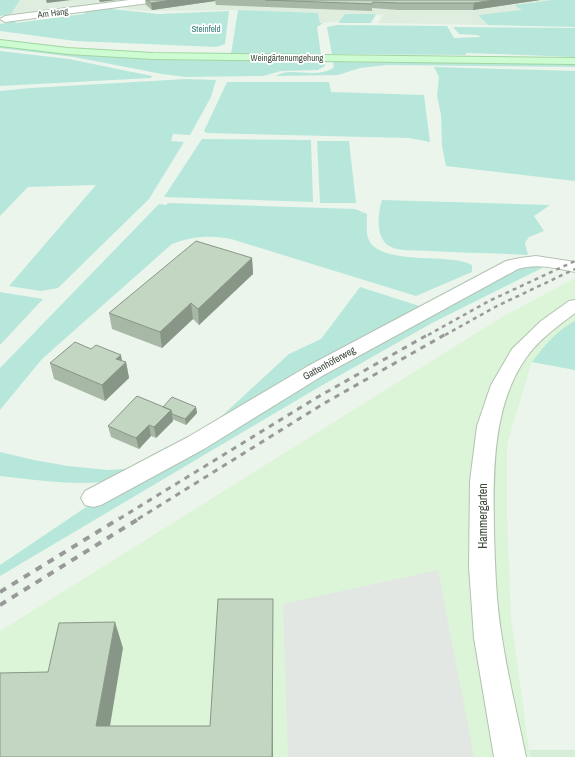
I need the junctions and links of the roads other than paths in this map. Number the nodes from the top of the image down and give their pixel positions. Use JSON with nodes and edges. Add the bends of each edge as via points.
{"nodes":[{"id":1,"x":70,"y":0,"type":"edge"},
{"id":2,"x":149,"y":0,"type":"edge"},
{"id":3,"x":79,"y":9,"type":"junction"},
{"id":4,"x":5,"y":19,"type":"dead end"},
{"id":5,"x":0,"y":43,"type":"edge"},
{"id":6,"x":575,"y":61,"type":"edge"},
{"id":7,"x":575,"y":266,"type":"edge"},
{"id":8,"x":575,"y":305,"type":"edge"},
{"id":9,"x":93,"y":498,"type":"dead end"},
{"id":10,"x":510,"y":757,"type":"edge"}],
"edges":[{"from":1,"to":3,"type":"street"},
{"from":2,"to":3,"type":"street","name":"Am Hang"},
{"from":3,"to":4,"type":"street","name":"Am Hang"},
{"from":5,"to":6,"type":"main road","name":"Weingärtenumgehung","via":[[68,51],[153,56]]},
{"from":7,"to":9,"type":"street","name":"Gattenhöferweg","via":[[539,260],[512,265],[315,371],[196,443]]},
{"from":8,"to":10,"type":"street","name":"Hammergarten","via":[[547,325],[519,353],[501,385],[488,426],[482,481],[482,567],[488,638]]}]}
